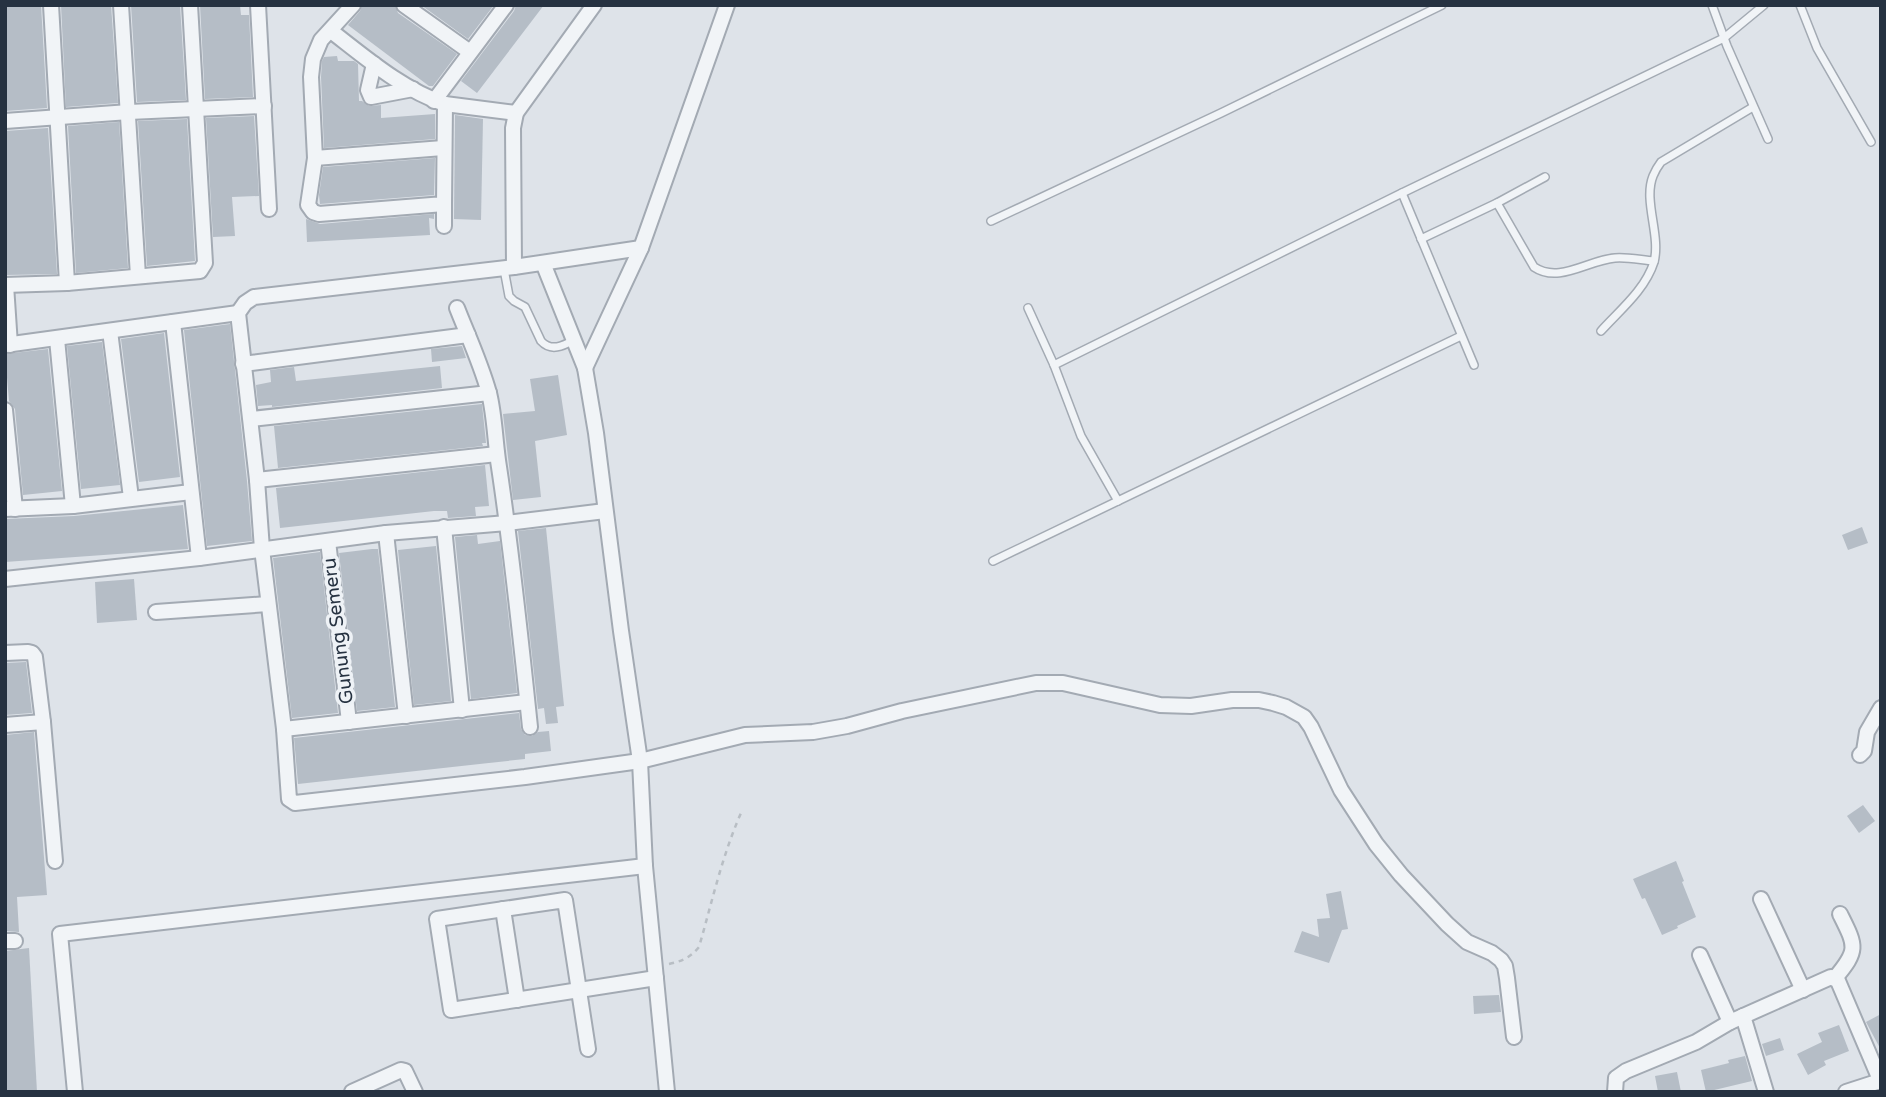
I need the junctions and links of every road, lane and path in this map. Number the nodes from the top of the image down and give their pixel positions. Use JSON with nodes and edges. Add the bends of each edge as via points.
{"nodes":[{"id":1,"x":51,"y":5,"type":"edge"},
{"id":2,"x":121,"y":5,"type":"edge"},
{"id":3,"x":190,"y":5,"type":"edge"},
{"id":4,"x":258,"y":5,"type":"edge"},
{"id":5,"x":353,"y":5,"type":"edge"},
{"id":6,"x":404,"y":5,"type":"edge"},
{"id":7,"x":505,"y":5,"type":"edge"},
{"id":8,"x":594,"y":5,"type":"edge"},
{"id":9,"x":727,"y":5,"type":"edge"},
{"id":10,"x":1442,"y":5,"type":"edge"},
{"id":11,"x":1712,"y":5,"type":"edge"},
{"id":12,"x":1764,"y":5,"type":"edge"},
{"id":13,"x":1800,"y":5,"type":"edge"},
{"id":14,"x":331,"y":31,"type":"junction"},
{"id":15,"x":1724,"y":38,"type":"junction"},
{"id":16,"x":470,"y":52,"type":"junction"},
{"id":17,"x":374,"y":64,"type":"junction"},
{"id":18,"x":413,"y":89,"type":"junction"},
{"id":19,"x":440,"y":103,"type":"junction"},
{"id":20,"x":264,"y":106,"type":"junction"},
{"id":21,"x":1753,"y":107,"type":"junction"},
{"id":22,"x":196,"y":110,"type":"junction"},
{"id":23,"x":129,"y":112,"type":"junction"},
{"id":24,"x":516,"y":113,"type":"junction"},
{"id":25,"x":58,"y":118,"type":"junction"},
{"id":26,"x":5,"y":121,"type":"edge"},
{"id":27,"x":1768,"y":139,"type":"dead end"},
{"id":28,"x":1871,"y":142,"type":"dead end"},
{"id":29,"x":443,"y":148,"type":"junction"},
{"id":30,"x":315,"y":159,"type":"junction"},
{"id":31,"x":1545,"y":177,"type":"dead end"},
{"id":32,"x":1402,"y":193,"type":"junction"},
{"id":33,"x":1497,"y":203,"type":"junction"},
{"id":34,"x":444,"y":204,"type":"junction"},
{"id":35,"x":270,"y":209,"type":"dead end"},
{"id":36,"x":991,"y":221,"type":"dead end"},
{"id":37,"x":444,"y":226,"type":"dead end"},
{"id":38,"x":1421,"y":239,"type":"junction"},
{"id":39,"x":641,"y":248,"type":"junction"},
{"id":40,"x":1654,"y":261,"type":"junction"},
{"id":41,"x":543,"y":263,"type":"junction"},
{"id":42,"x":509,"y":267,"type":"junction"},
{"id":43,"x":138,"y":276,"type":"junction"},
{"id":44,"x":67,"y":283,"type":"junction"},
{"id":45,"x":6,"y":289,"type":"edge"},
{"id":46,"x":457,"y":308,"type":"dead end"},
{"id":47,"x":1028,"y":308,"type":"dead end"},
{"id":48,"x":238,"y":313,"type":"junction"},
{"id":49,"x":173,"y":322,"type":"junction"},
{"id":50,"x":110,"y":331,"type":"junction"},
{"id":51,"x":1601,"y":331,"type":"dead end"},
{"id":52,"x":468,"y":335,"type":"junction"},
{"id":53,"x":1461,"y":335,"type":"junction"},
{"id":54,"x":57,"y":339,"type":"junction"},
{"id":55,"x":574,"y":340,"type":"junction"},
{"id":56,"x":8,"y":345,"type":"edge"},
{"id":57,"x":243,"y":364,"type":"junction"},
{"id":58,"x":1054,"y":365,"type":"junction"},
{"id":59,"x":1474,"y":365,"type":"dead end"},
{"id":60,"x":585,"y":368,"type":"junction"},
{"id":61,"x":489,"y":393,"type":"junction"},
{"id":62,"x":5,"y":410,"type":"edge"},
{"id":63,"x":251,"y":419,"type":"junction"},
{"id":64,"x":496,"y":454,"type":"junction"},
{"id":65,"x":257,"y":481,"type":"junction"},
{"id":66,"x":191,"y":492,"type":"junction"},
{"id":67,"x":131,"y":498,"type":"junction"},
{"id":68,"x":1118,"y":501,"type":"junction"},
{"id":69,"x":73,"y":506,"type":"junction"},
{"id":70,"x":10,"y":509,"type":"edge"},
{"id":71,"x":606,"y":511,"type":"junction"},
{"id":72,"x":507,"y":523,"type":"junction"},
{"id":73,"x":444,"y":527,"type":"junction"},
{"id":74,"x":386,"y":533,"type":"junction"},
{"id":75,"x":328,"y":541,"type":"junction"},
{"id":76,"x":262,"y":549,"type":"junction"},
{"id":77,"x":199,"y":558,"type":"junction"},
{"id":78,"x":993,"y":561,"type":"dead end"},
{"id":79,"x":5,"y":579,"type":"edge"},
{"id":80,"x":268,"y":604,"type":"junction"},
{"id":81,"x":156,"y":612,"type":"dead end"},
{"id":82,"x":5,"y":653,"type":"edge"},
{"id":83,"x":527,"y":702,"type":"junction"},
{"id":84,"x":1881,"y":708,"type":"edge"},
{"id":85,"x":462,"y":710,"type":"junction"},
{"id":86,"x":406,"y":716,"type":"junction"},
{"id":87,"x":43,"y":722,"type":"junction"},
{"id":88,"x":349,"y":722,"type":"junction"},
{"id":89,"x":5,"y":724,"type":"edge"},
{"id":90,"x":530,"y":727,"type":"dead end"},
{"id":91,"x":284,"y":729,"type":"junction"},
{"id":92,"x":1860,"y":755,"type":"dead end"},
{"id":93,"x":640,"y":761,"type":"junction"},
{"id":94,"x":741,"y":813,"type":"dead end"},
{"id":95,"x":55,"y":861,"type":"dead end"},
{"id":96,"x":645,"y":866,"type":"junction"},
{"id":97,"x":1761,"y":899,"type":"dead end"},
{"id":98,"x":503,"y":909,"type":"junction"},
{"id":99,"x":1840,"y":914,"type":"dead end"},
{"id":100,"x":1700,"y":955,"type":"dead end"},
{"id":101,"x":656,"y":972,"type":"junction"},
{"id":102,"x":1835,"y":978,"type":"junction"},
{"id":103,"x":579,"y":990,"type":"junction"},
{"id":104,"x":1802,"y":990,"type":"junction"},
{"id":105,"x":517,"y":1000,"type":"junction"},
{"id":106,"x":1737,"y":1019,"type":"junction"},
{"id":107,"x":1514,"y":1037,"type":"dead end"},
{"id":108,"x":588,"y":1049,"type":"dead end"},
{"id":109,"x":1880,"y":1082,"type":"edge"},
{"id":110,"x":75,"y":1092,"type":"edge"},
{"id":111,"x":352,"y":1092,"type":"edge"},
{"id":112,"x":415,"y":1092,"type":"edge"},
{"id":113,"x":667,"y":1092,"type":"edge"},
{"id":114,"x":1615,"y":1092,"type":"edge"},
{"id":115,"x":1766,"y":1092,"type":"edge"},
{"id":116,"x":1846,"y":1092,"type":"edge"}],
"edges":[{"from":1,"to":25,"type":"street"},
{"from":2,"to":23,"type":"street"},
{"from":3,"to":22,"type":"street"},
{"from":4,"to":20,"type":"street"},
{"from":5,"to":14,"type":"street"},
{"from":6,"to":16,"type":"street"},
{"from":7,"to":16,"type":"street"},
{"from":8,"to":24,"type":"street"},
{"from":9,"to":39,"type":"street"},
{"from":10,"to":36,"type":"lane"},
{"from":11,"to":15,"type":"lane"},
{"from":12,"to":15,"type":"lane"},
{"from":13,"to":28,"type":"lane","via":[[1817,48]]},
{"from":14,"to":17,"type":"street"},
{"from":14,"to":30,"type":"street","via":[[321,40],[312,67]]},
{"from":15,"to":21,"type":"lane"},
{"from":15,"to":32,"type":"lane"},
{"from":16,"to":19,"type":"street"},
{"from":17,"to":18,"type":"street"},
{"from":17,"to":18,"type":"street","via":[[368,90],[371,97]]},
{"from":18,"to":19,"type":"street"},
{"from":19,"to":24,"type":"street"},
{"from":19,"to":29,"type":"street"},
{"from":20,"to":22,"type":"street"},
{"from":20,"to":35,"type":"street"},
{"from":21,"to":27,"type":"lane"},
{"from":21,"to":40,"type":"lane","via":[[1667,157],[1657,168],[1651,180]]},
{"from":22,"to":23,"type":"street"},
{"from":22,"to":43,"type":"street","via":[[204,268]]},
{"from":23,"to":25,"type":"street"},
{"from":23,"to":43,"type":"street"},
{"from":24,"to":42,"type":"street"},
{"from":25,"to":26,"type":"street"},
{"from":25,"to":44,"type":"street"},
{"from":29,"to":30,"type":"street"},
{"from":29,"to":34,"type":"street"},
{"from":30,"to":34,"type":"street","via":[[308,205],[316,214]]},
{"from":31,"to":33,"type":"lane"},
{"from":32,"to":38,"type":"lane"},
{"from":32,"to":58,"type":"lane"},
{"from":33,"to":38,"type":"lane"},
{"from":33,"to":40,"type":"lane","via":[[1534,267],[1542,272],[1553,274],[1616,258]]},
{"from":34,"to":37,"type":"street"},
{"from":38,"to":53,"type":"lane"},
{"from":39,"to":41,"type":"street"},
{"from":39,"to":60,"type":"street"},
{"from":40,"to":51,"type":"lane","via":[[1637,293]]},
{"from":41,"to":42,"type":"street"},
{"from":41,"to":55,"type":"street"},
{"from":42,"to":48,"type":"street","via":[[254,297]]},
{"from":42,"to":55,"type":"lane","via":[[509,296],[525,307],[544,345],[559,347]]},
{"from":43,"to":44,"type":"street"},
{"from":44,"to":45,"type":"street"},
{"from":45,"to":56,"type":"street"},
{"from":46,"to":52,"type":"street"},
{"from":47,"to":58,"type":"lane"},
{"from":48,"to":49,"type":"street"},
{"from":48,"to":57,"type":"street"},
{"from":49,"to":50,"type":"street"},
{"from":49,"to":66,"type":"street"},
{"from":50,"to":54,"type":"street"},
{"from":50,"to":67,"type":"street"},
{"from":52,"to":57,"type":"street"},
{"from":52,"to":61,"type":"street"},
{"from":53,"to":59,"type":"lane"},
{"from":53,"to":68,"type":"lane"},
{"from":54,"to":56,"type":"street"},
{"from":54,"to":69,"type":"street"},
{"from":55,"to":60,"type":"street"},
{"from":57,"to":63,"type":"street"},
{"from":58,"to":68,"type":"lane","via":[[1081,436]]},
{"from":60,"to":71,"type":"street"},
{"from":61,"to":63,"type":"street"},
{"from":61,"to":64,"type":"street"},
{"from":62,"to":70,"type":"street"},
{"from":63,"to":65,"type":"street"},
{"from":64,"to":65,"type":"street"},
{"from":64,"to":72,"type":"street"},
{"from":65,"to":76,"type":"street"},
{"from":66,"to":67,"type":"street"},
{"from":66,"to":77,"type":"street"},
{"from":67,"to":69,"type":"street"},
{"from":68,"to":78,"type":"lane"},
{"from":69,"to":70,"type":"street"},
{"from":71,"to":72,"type":"street"},
{"from":71,"to":93,"type":"street"},
{"from":72,"to":73,"type":"street"},
{"from":72,"to":83,"type":"street"},
{"from":73,"to":74,"type":"street"},
{"from":73,"to":85,"type":"street"},
{"from":74,"to":75,"type":"street"},
{"from":74,"to":86,"type":"street"},
{"from":75,"to":76,"type":"street"},
{"from":75,"to":88,"type":"street","name":"Gunung Semeru"},
{"from":76,"to":77,"type":"street"},
{"from":76,"to":80,"type":"street"},
{"from":77,"to":79,"type":"street"},
{"from":80,"to":81,"type":"street"},
{"from":80,"to":91,"type":"street"},
{"from":82,"to":87,"type":"street","via":[[33,655]]},
{"from":83,"to":85,"type":"street"},
{"from":83,"to":90,"type":"street"},
{"from":84,"to":92,"type":"street"},
{"from":85,"to":86,"type":"street"},
{"from":86,"to":88,"type":"street"},
{"from":87,"to":89,"type":"street"},
{"from":87,"to":95,"type":"street"},
{"from":88,"to":91,"type":"street"},
{"from":91,"to":93,"type":"street","via":[[287,796],[295,803]]},
{"from":93,"to":96,"type":"street"},
{"from":93,"to":107,"type":"street","via":[[745,735],[847,726],[1036,683],[1063,683],[1160,705],[1259,700],[1286,707],[1311,727],[1347,799],[1401,876],[1467,942],[1501,960]]},
{"from":94,"to":101,"type":"path","via":[[699,947],[693,956]]},
{"from":96,"to":101,"type":"street"},
{"from":96,"to":110,"type":"street","via":[[60,934]]},
{"from":97,"to":104,"type":"street"},
{"from":98,"to":103,"type":"street","via":[[565,900]]},
{"from":98,"to":105,"type":"street"},
{"from":98,"to":105,"type":"street","via":[[437,919],[451,1010]]},
{"from":99,"to":102,"type":"street","via":[[1853,953]]},
{"from":100,"to":106,"type":"street"},
{"from":101,"to":103,"type":"street"},
{"from":101,"to":113,"type":"street"},
{"from":102,"to":104,"type":"street"},
{"from":102,"to":109,"type":"street"},
{"from":103,"to":105,"type":"street"},
{"from":103,"to":108,"type":"street"},
{"from":104,"to":106,"type":"street"},
{"from":106,"to":114,"type":"street","via":[[1626,1071],[1616,1078]]},
{"from":106,"to":115,"type":"street"},
{"from":109,"to":116,"type":"street"},
{"from":111,"to":112,"type":"street","via":[[401,1070]]}]}
